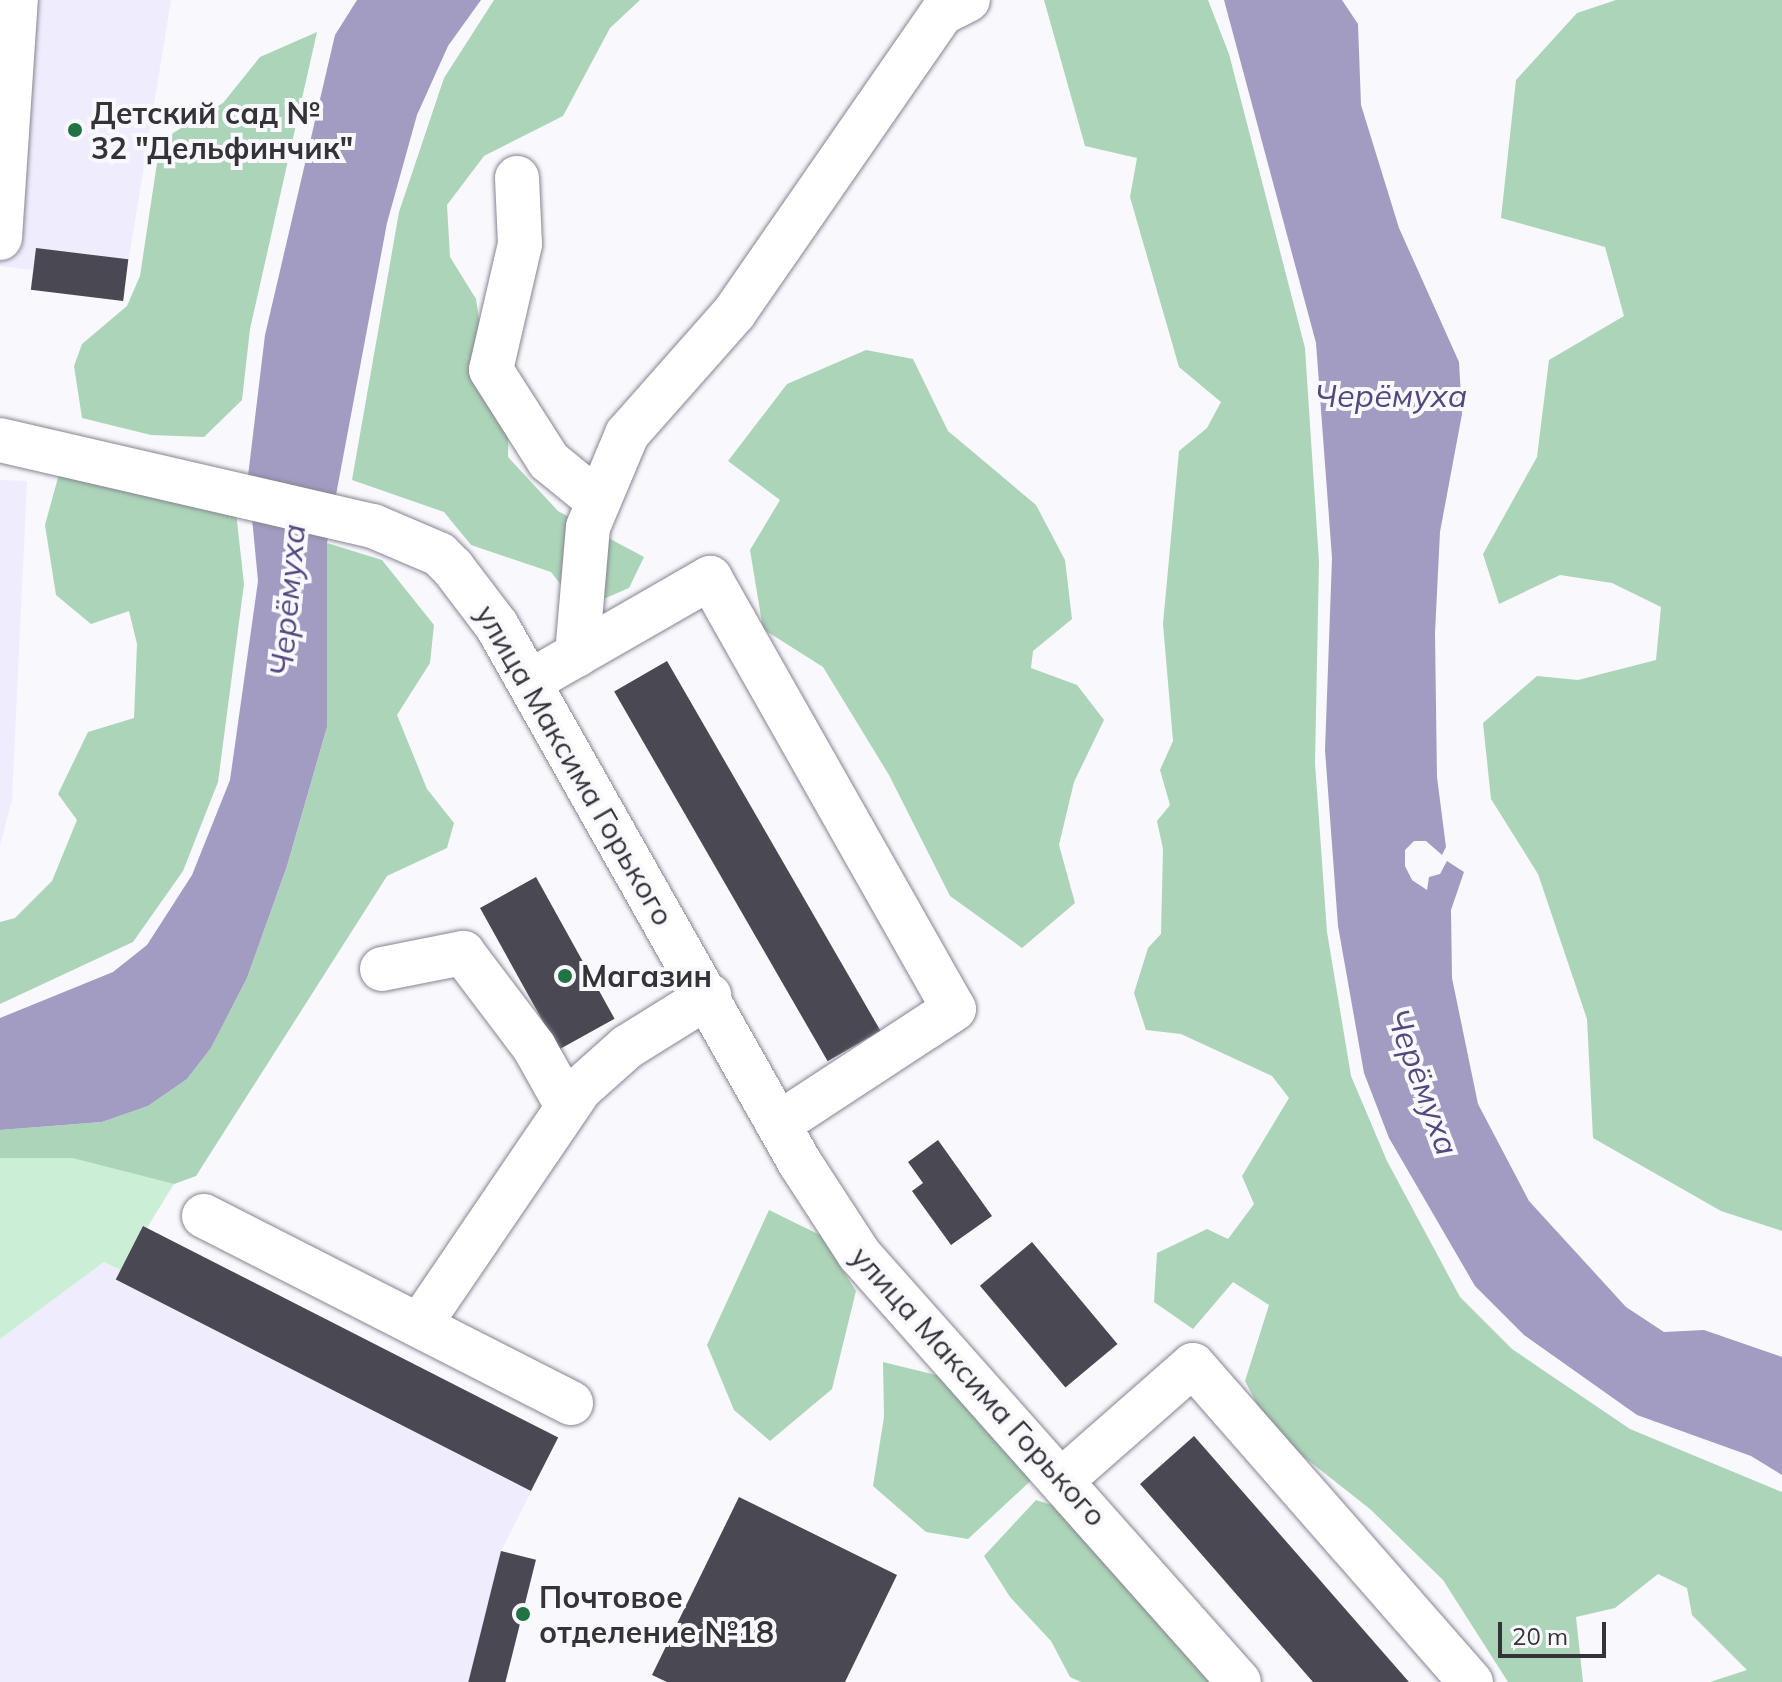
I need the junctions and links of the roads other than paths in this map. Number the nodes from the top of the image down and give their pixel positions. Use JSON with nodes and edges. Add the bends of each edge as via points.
{"nodes":[{"id":1,"x":16,"y":0,"type":"edge"},
{"id":2,"x":968,"y":0,"type":"edge"},
{"id":3,"x":517,"y":178,"type":"dead end"},
{"id":4,"x":0,"y":238,"type":"edge"},
{"id":5,"x":0,"y":440,"type":"edge"},
{"id":6,"x":598,"y":501,"type":"junction"},
{"id":7,"x":577,"y":655,"type":"junction"},
{"id":8,"x":529,"y":682,"type":"junction"},
{"id":9,"x":382,"y":969,"type":"dead end"},
{"id":10,"x":709,"y":996,"type":"junction"},
{"id":11,"x":567,"y":1106,"type":"junction"},
{"id":12,"x":778,"y":1124,"type":"junction"},
{"id":13,"x":204,"y":1216,"type":"dead end"},
{"id":14,"x":421,"y":1323,"type":"junction"},
{"id":15,"x":571,"y":1403,"type":"dead end"},
{"id":16,"x":1062,"y":1480,"type":"junction"},
{"id":17,"x":1239,"y":1682,"type":"edge"},
{"id":18,"x":1471,"y":1682,"type":"edge"}],
"edges":[{"from":1,"to":4,"type":"street"},
{"from":2,"to":6,"type":"street","via":[[942,13],[734,313],[627,434]]},
{"from":3,"to":6,"type":"street","via":[[520,244],[491,370],[549,461]]},
{"from":5,"to":8,"type":"street","name":"улица Максима Горького","via":[[110,461],[373,526],[439,554],[482,603]]},
{"from":6,"to":7,"type":"street","via":[[588,527]]},
{"from":7,"to":8,"type":"street"},
{"from":7,"to":12,"type":"street","via":[[710,578],[954,1009]]},
{"from":8,"to":10,"type":"street","name":"улица Максима Горького"},
{"from":9,"to":11,"type":"street","via":[[463,953],[534,1047]]},
{"from":10,"to":11,"type":"street","via":[[627,1047]]},
{"from":10,"to":12,"type":"street","name":"улица Максима Горького"},
{"from":11,"to":14,"type":"street"},
{"from":12,"to":16,"type":"street","name":"улица Максима Горького","via":[[825,1204],[892,1297]]},
{"from":13,"to":14,"type":"street"},
{"from":14,"to":15,"type":"street"},
{"from":16,"to":17,"type":"street","name":"улица Максима Горького"},
{"from":16,"to":18,"type":"street","via":[[1193,1365]]}]}
